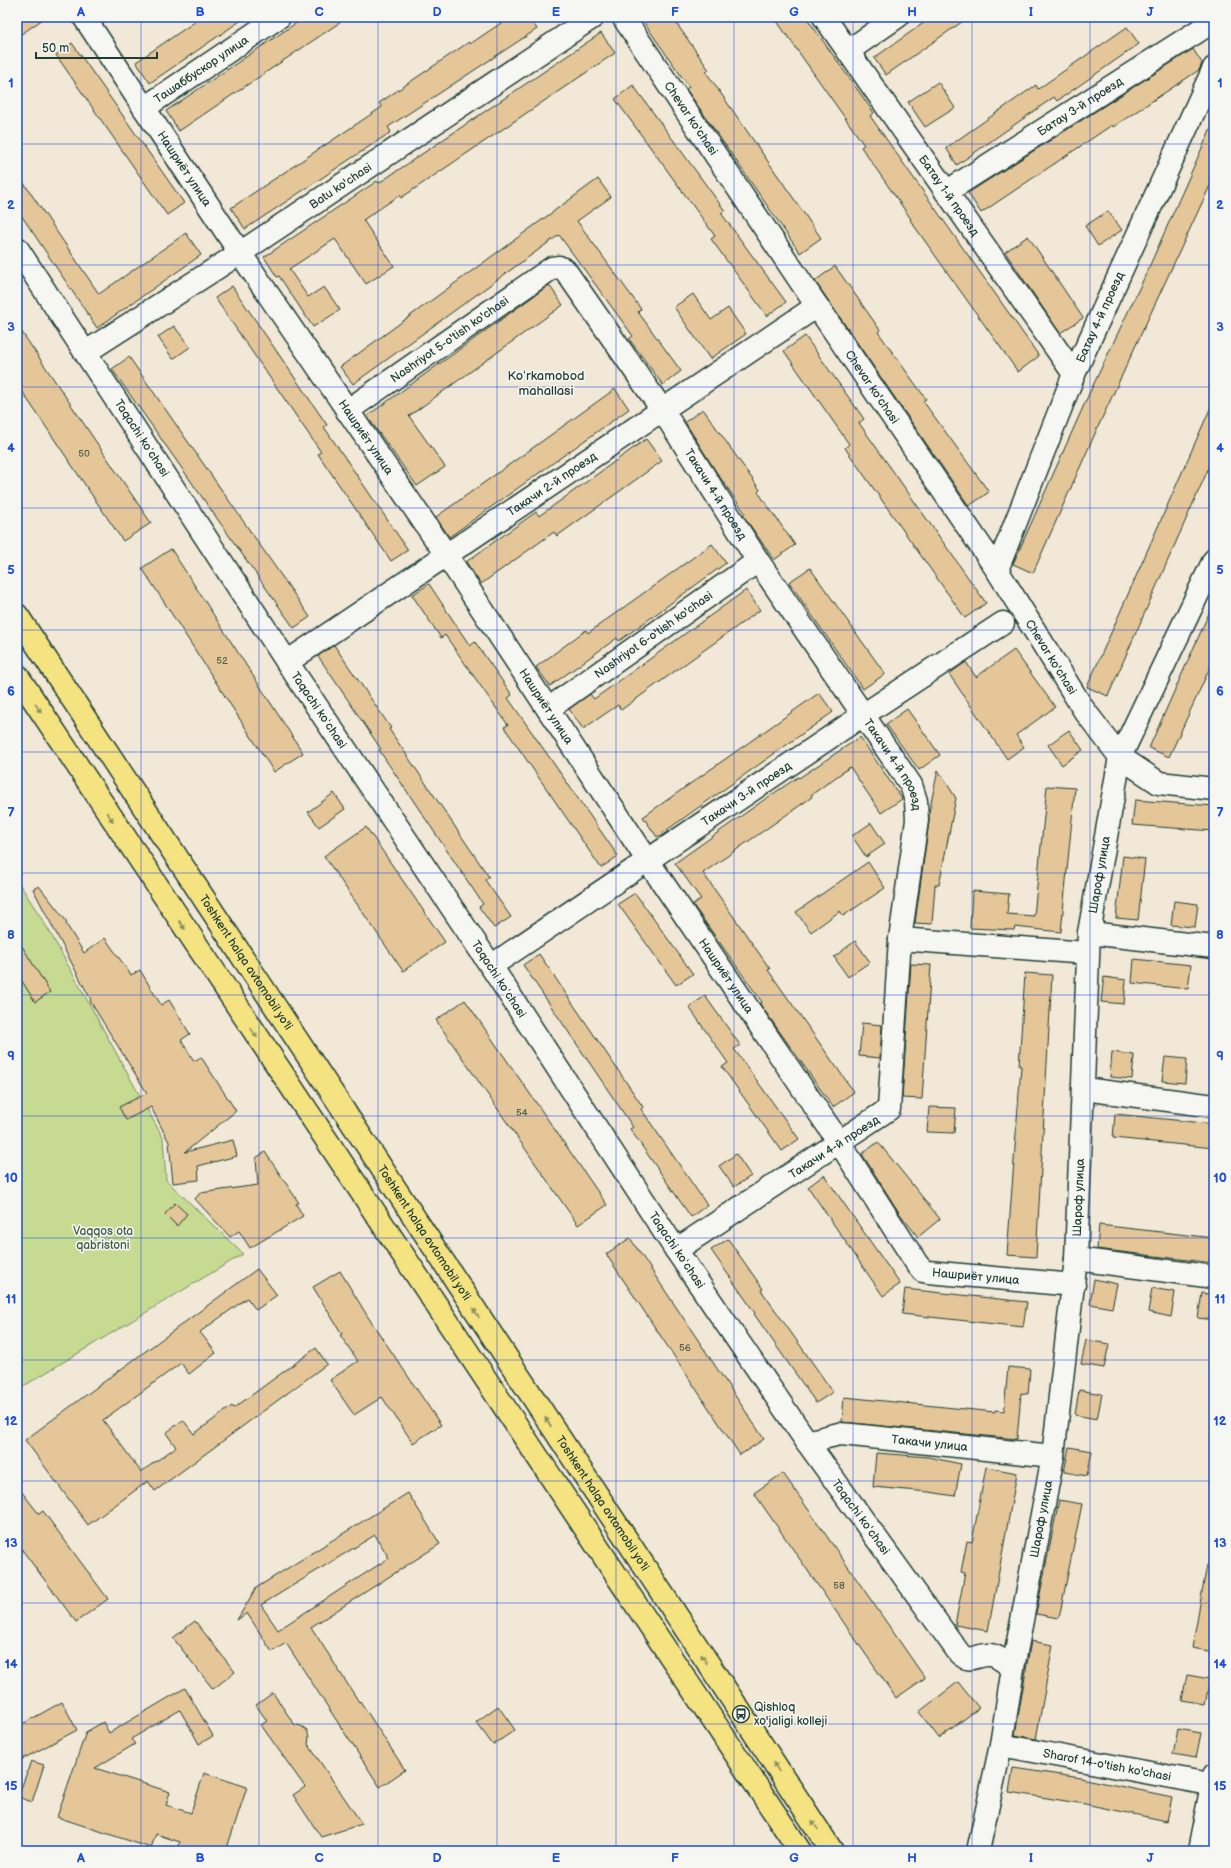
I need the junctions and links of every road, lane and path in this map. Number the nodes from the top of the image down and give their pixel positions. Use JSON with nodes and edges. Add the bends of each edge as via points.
{"nodes":[{"id":1,"x":84,"y":17,"type":"edge"},
{"id":2,"x":279,"y":17,"type":"edge"},
{"id":3,"x":593,"y":17,"type":"edge"},
{"id":4,"x":623,"y":17,"type":"edge"},
{"id":5,"x":824,"y":17,"type":"edge"},
{"id":6,"x":898,"y":17,"type":"edge"},
{"id":7,"x":1214,"y":21,"type":"edge"},
{"id":8,"x":848,"y":51,"type":"junction"},
{"id":9,"x":1214,"y":68,"type":"edge"},
{"id":10,"x":144,"y":108,"type":"junction"},
{"id":11,"x":946,"y":192,"type":"junction"},
{"id":12,"x":17,"y":248,"type":"edge"},
{"id":13,"x":240,"y":253,"type":"junction"},
{"id":14,"x":552,"y":268,"type":"joint"},
{"id":15,"x":817,"y":306,"type":"junction"},
{"id":16,"x":86,"y":352,"type":"junction"},
{"id":17,"x":1074,"y":374,"type":"junction"},
{"id":18,"x":347,"y":411,"type":"junction"},
{"id":19,"x":663,"y":411,"type":"junction"},
{"id":20,"x":447,"y":556,"type":"junction"},
{"id":21,"x":758,"y":560,"type":"junction"},
{"id":22,"x":1214,"y":560,"type":"edge"},
{"id":23,"x":997,"y":570,"type":"junction"},
{"id":24,"x":17,"y":615,"type":"edge"},
{"id":25,"x":1003,"y":623,"type":"dead end"},
{"id":26,"x":287,"y":662,"type":"junction"},
{"id":27,"x":17,"y":675,"type":"edge"},
{"id":28,"x":548,"y":709,"type":"junction"},
{"id":29,"x":863,"y":715,"type":"junction"},
{"id":30,"x":1120,"y":757,"type":"junction"},
{"id":31,"x":1214,"y":788,"type":"edge"},
{"id":32,"x":648,"y":860,"type":"junction"},
{"id":33,"x":900,"y":939,"type":"junction"},
{"id":34,"x":1088,"y":943,"type":"junction"},
{"id":35,"x":1214,"y":947,"type":"edge"},
{"id":36,"x":491,"y":966,"type":"junction"},
{"id":37,"x":1084,"y":1090,"type":"junction"},
{"id":38,"x":1214,"y":1106,"type":"edge"},
{"id":39,"x":839,"y":1142,"type":"junction"},
{"id":40,"x":676,"y":1250,"type":"junction"},
{"id":41,"x":1076,"y":1259,"type":"junction"},
{"id":42,"x":1214,"y":1277,"type":"edge"},
{"id":43,"x":1074,"y":1285,"type":"junction"},
{"id":44,"x":511,"y":1366,"type":"junction"},
{"id":45,"x":487,"y":1382,"type":"junction"},
{"id":46,"x":807,"y":1442,"type":"junction"},
{"id":47,"x":1053,"y":1456,"type":"junction"},
{"id":48,"x":1013,"y":1668,"type":"junction"},
{"id":49,"x":1001,"y":1745,"type":"junction"},
{"id":50,"x":1213,"y":1782,"type":"edge"},
{"id":51,"x":800,"y":1851,"type":"edge"},
{"id":52,"x":832,"y":1851,"type":"edge"},
{"id":53,"x":978,"y":1851,"type":"edge"},
{"id":54,"x":1199,"y":1851,"type":"edge"}],
"edges":[{"from":1,"to":10,"type":"street","name":"Нашриёт улица"},
{"from":2,"to":10,"type":"street","name":"Ташаббускор улица"},
{"from":3,"to":13,"type":"street","name":"Batu ko'chasi"},
{"from":4,"to":15,"type":"street","name":"Chevar ko'chasi"},
{"from":5,"to":8,"type":"street","name":"Батау 1-й проезд"},
{"from":6,"to":8,"type":"street"},
{"from":7,"to":11,"type":"street","name":"Батау 3-й проезд"},
{"from":8,"to":11,"type":"street","name":"Батау 1-й проезд"},
{"from":9,"to":17,"type":"street","name":"Батау 4-й проезд"},
{"from":10,"to":13,"type":"street","name":"Нашриёт улица"},
{"from":11,"to":17,"type":"street","name":"Батау 1-й проезд"},
{"from":12,"to":16,"type":"street","name":"Taqachi koʻchasi"},
{"from":13,"to":16,"type":"street","name":"Batu ko'chasi"},
{"from":13,"to":18,"type":"street","name":"Нашриёт улица"},
{"from":14,"to":18,"type":"street","name":"Nashriyot 5-o'tish ko'chasi"},
{"from":14,"to":19,"type":"street","name":"Такачи 4-й проезд","via":[[559,266],[574,281]]},
{"from":15,"to":19,"type":"street","name":"Такачи 2-й проезд"},
{"from":15,"to":23,"type":"street","name":"Chevar ko'chasi"},
{"from":16,"to":26,"type":"street","name":"Taqachi koʻchasi"},
{"from":17,"to":23,"type":"street","name":"Батау 4-й проезд"},
{"from":18,"to":20,"type":"street","name":"Нашриёт улица"},
{"from":19,"to":20,"type":"street","name":"Такачи 2-й проезд"},
{"from":19,"to":21,"type":"street","name":"Такачи 4-й проезд"},
{"from":20,"to":26,"type":"street","name":"Такачи 2-й проезд"},
{"from":20,"to":28,"type":"street","name":"Нашриёт улица"},
{"from":21,"to":28,"type":"street","name":"Nashriyot 6-o'tish ko'chasi"},
{"from":21,"to":29,"type":"street","name":"Такачи 4-й проезд"},
{"from":22,"to":30,"type":"street","name":"Шароф улица"},
{"from":23,"to":30,"type":"street","name":"Chevar ko'chasi","via":[[1084,710]]},
{"from":44,"to":24,"type":"highway","name":"Toshkent halqa avtomobil yo'li","one_way":true},
{"from":25,"to":29,"type":"street","name":"Такачи 3-й проезд"},
{"from":26,"to":36,"type":"street","name":"Taqachi koʻchasi"},
{"from":27,"to":45,"type":"highway","one_way":true},
{"from":28,"to":32,"type":"street","name":"Нашриёт улица"},
{"from":29,"to":32,"type":"street","name":"Такачи 3-й проезд"},
{"from":29,"to":33,"type":"street","name":"Такачи 4-й проезд","via":[[911,785],[916,801],[917,820]]},
{"from":30,"to":31,"type":"street","name":"Chevar ko'chasi","via":[[1159,783]]},
{"from":30,"to":34,"type":"street","name":"Шароф улица"},
{"from":32,"to":36,"type":"street","name":"Такачи 3-й проезд"},
{"from":32,"to":39,"type":"street","name":"Нашриёт улица"},
{"from":33,"to":34,"type":"street"},
{"from":33,"to":39,"type":"street","name":"Такачи 4-й проезд","via":[[889,1109]]},
{"from":34,"to":35,"type":"street"},
{"from":34,"to":37,"type":"street","name":"Шароф улица"},
{"from":36,"to":40,"type":"street","name":"Taqachi koʻchasi"},
{"from":37,"to":38,"type":"street"},
{"from":37,"to":41,"type":"street","name":"Шароф улица"},
{"from":39,"to":40,"type":"street","name":"Такачи 4-й проезд"},
{"from":39,"to":43,"type":"street","name":"Нашриёт улица","via":[[924,1271]]},
{"from":40,"to":46,"type":"street","name":"Taqachi koʻchasi"},
{"from":41,"to":42,"type":"street"},
{"from":41,"to":43,"type":"street","name":"Шароф улица"},
{"from":43,"to":47,"type":"street","name":"Шароф улица"},
{"from":44,"to":45,"type":"highway"},
{"from":52,"to":44,"type":"highway","name":"Toshkent halqa avtomobil yo'li","one_way":true},
{"from":45,"to":51,"type":"highway"},
{"from":46,"to":47,"type":"street","name":"Такачи улица","via":[[838,1434]]},
{"from":46,"to":48,"type":"street","name":"Taqachi koʻchasi","via":[[959,1653],[970,1659],[988,1654]]},
{"from":47,"to":48,"type":"street","name":"Шароф улица"},
{"from":48,"to":49,"type":"street","name":"Шароф улица"},
{"from":49,"to":50,"type":"street","name":"Sharof 14-o'tish ko'chasi"},
{"from":49,"to":53,"type":"street","name":"Шароф улица"},
{"from":50,"to":54,"type":"street"}]}
